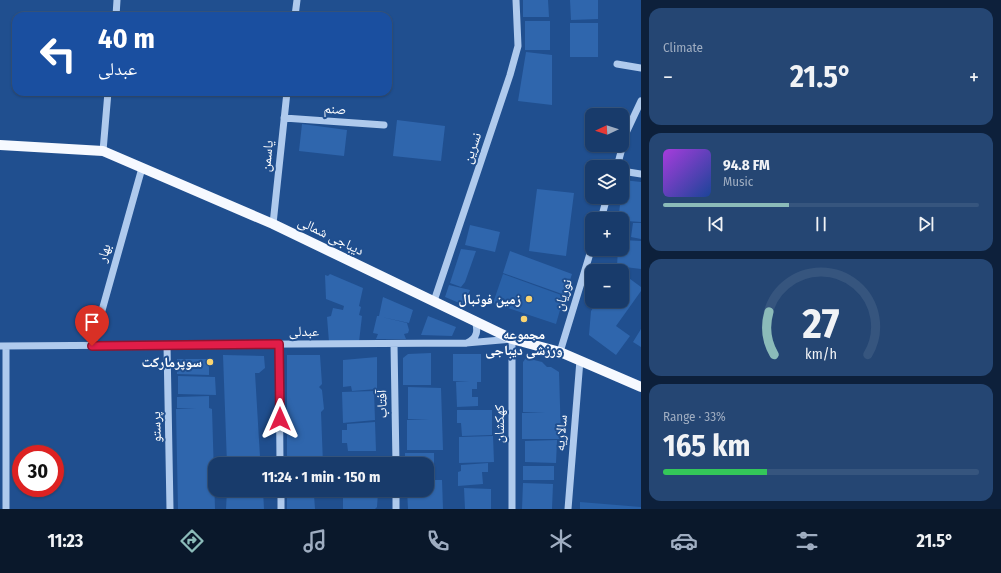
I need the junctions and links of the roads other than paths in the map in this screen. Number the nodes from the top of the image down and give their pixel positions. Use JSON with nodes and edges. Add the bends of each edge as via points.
{"nodes":[{"id":1,"x":117,"y":0,"type":"edge"},
{"id":2,"x":297,"y":0,"type":"edge"},
{"id":3,"x":516,"y":0,"type":"edge"},
{"id":4,"x":116,"y":12,"type":"edge"},
{"id":5,"x":296,"y":12,"type":"edge"},
{"id":6,"x":617,"y":64,"type":"dead end"},
{"id":7,"x":641,"y":68,"type":"edge"},
{"id":8,"x":108,"y":96,"type":"edge"},
{"id":9,"x":287,"y":96,"type":"edge"},
{"id":10,"x":641,"y":101,"type":"edge"},
{"id":11,"x":284,"y":118,"type":"junction"},
{"id":12,"x":384,"y":125,"type":"dead end"},
{"id":13,"x":0,"y":145,"type":"edge"},
{"id":14,"x":103,"y":151,"type":"junction"},
{"id":15,"x":618,"y":160,"type":"edge"},
{"id":16,"x":142,"y":168,"type":"junction"},
{"id":17,"x":629,"y":172,"type":"edge"},
{"id":18,"x":641,"y":174,"type":"edge"},
{"id":19,"x":273,"y":224,"type":"junction"},
{"id":20,"x":589,"y":256,"type":"edge"},
{"id":21,"x":434,"y":301,"type":"junction"},
{"id":22,"x":475,"y":320,"type":"junction"},
{"id":23,"x":512,"y":339,"type":"junction"},
{"id":24,"x":466,"y":343,"type":"junction"},
{"id":25,"x":279,"y":344,"type":"junction"},
{"id":26,"x":394,"y":344,"type":"junction"},
{"id":27,"x":167,"y":345,"type":"junction"},
{"id":28,"x":3,"y":346,"type":"edge"},
{"id":29,"x":92,"y":346,"type":"junction"},
{"id":30,"x":560,"y":352,"type":"junction"},
{"id":31,"x":580,"y":360,"type":"junction"},
{"id":32,"x":641,"y":387,"type":"edge"},
{"id":33,"x":280,"y":457,"type":"edge"},
{"id":34,"x":396,"y":457,"type":"edge"},
{"id":35,"x":281,"y":497,"type":"edge"},
{"id":36,"x":396,"y":497,"type":"edge"},
{"id":37,"x":6,"y":509,"type":"edge"},
{"id":38,"x":170,"y":509,"type":"edge"},
{"id":39,"x":281,"y":509,"type":"edge"},
{"id":40,"x":396,"y":509,"type":"edge"},
{"id":41,"x":512,"y":509,"type":"edge"},
{"id":42,"x":568,"y":509,"type":"edge"}],
"edges":[{"from":1,"to":4,"type":"street"},
{"from":2,"to":5,"type":"street"},
{"from":3,"to":21,"type":"street","name":"نسرین","via":[[518,46]]},
{"from":6,"to":7,"type":"street"},
{"from":8,"to":14,"type":"street"},
{"from":9,"to":11,"type":"street","name":"یاسمن"},
{"from":10,"to":15,"type":"street","via":[[626,133]]},
{"from":11,"to":12,"type":"street","name":"صنم"},
{"from":11,"to":19,"type":"street","name":"یاسمن"},
{"from":13,"to":14,"type":"main road","name":"دیباجی شمالی"},
{"from":14,"to":16,"type":"main road","name":"دیباجی شمالی"},
{"from":16,"to":19,"type":"main road","name":"دیباجی شمالی"},
{"from":16,"to":29,"type":"street","name":"بهار"},
{"from":17,"to":18,"type":"street"},
{"from":19,"to":21,"type":"main road","name":"دیباجی شمالی"},
{"from":20,"to":30,"type":"street","name":"نوریان"},
{"from":21,"to":22,"type":"main road","name":"دیباجی شمالی"},
{"from":22,"to":23,"type":"main road","name":"دیباجی شمالی"},
{"from":22,"to":24,"type":"street","via":[[477,334],[473,340]]},
{"from":23,"to":24,"type":"street","name":"عبدلی"},
{"from":23,"to":30,"type":"main road","name":"دیباجی شمالی"},
{"from":23,"to":41,"type":"street","name":"کهکشان"},
{"from":24,"to":26,"type":"street","name":"عبدلی"},
{"from":25,"to":26,"type":"street","name":"عبدلی"},
{"from":25,"to":27,"type":"street","name":"عبدلی"},
{"from":25,"to":33,"type":"street"},
{"from":26,"to":34,"type":"street","name":"آفتاب"},
{"from":27,"to":29,"type":"street","name":"عبدلی"},
{"from":27,"to":38,"type":"street","name":"پرستو"},
{"from":28,"to":29,"type":"street","name":"عبدلی"},
{"from":28,"to":37,"type":"street"},
{"from":30,"to":31,"type":"main road","name":"دیباجی شمالی"},
{"from":31,"to":32,"type":"main road","name":"دیباجی شمالی"},
{"from":31,"to":42,"type":"street","name":"سالاریه"},
{"from":35,"to":39,"type":"street"},
{"from":36,"to":40,"type":"street"}]}
